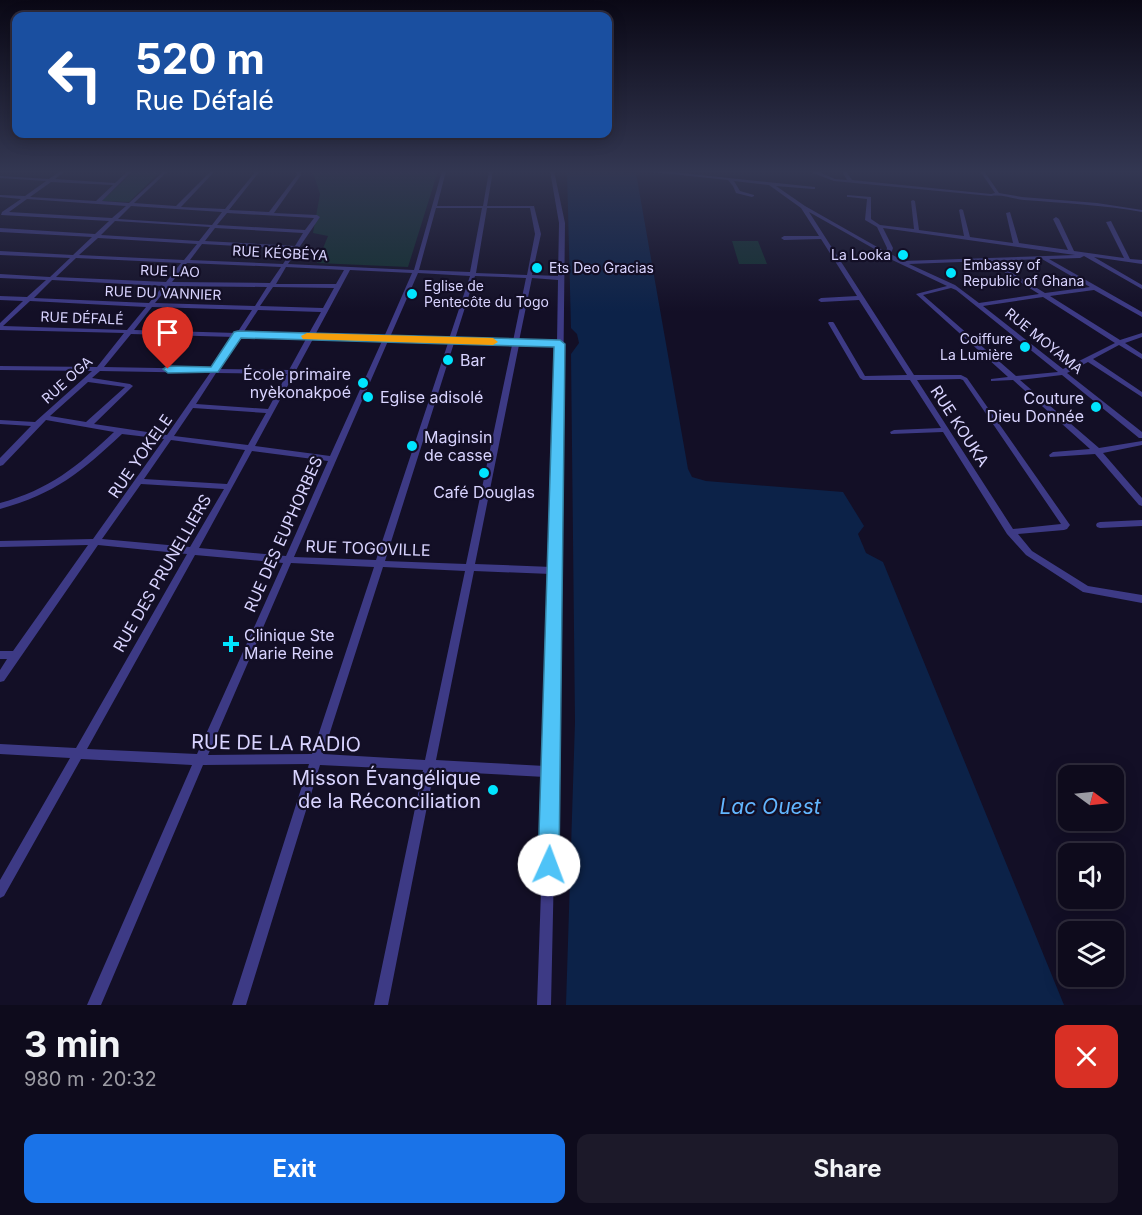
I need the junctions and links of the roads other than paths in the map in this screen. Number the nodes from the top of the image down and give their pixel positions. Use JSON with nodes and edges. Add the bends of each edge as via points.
{"nodes":[{"id":1,"x":67,"y":218,"type":"edge"},
{"id":2,"x":219,"y":218,"type":"edge"},
{"id":3,"x":316,"y":218,"type":"edge"},
{"id":4,"x":433,"y":218,"type":"edge"},
{"id":5,"x":481,"y":218,"type":"edge"},
{"id":6,"x":534,"y":218,"type":"edge"},
{"id":7,"x":561,"y":218,"type":"edge"},
{"id":8,"x":809,"y":218,"type":"edge"},
{"id":9,"x":821,"y":218,"type":"edge"},
{"id":10,"x":868,"y":218,"type":"edge"},
{"id":11,"x":915,"y":218,"type":"edge"},
{"id":12,"x":963,"y":218,"type":"edge"},
{"id":13,"x":1009,"y":218,"type":"edge"},
{"id":14,"x":1056,"y":219,"type":"dead end"},
{"id":15,"x":114,"y":220,"type":"junction"},
{"id":16,"x":1109,"y":222,"type":"dead end"},
{"id":17,"x":879,"y":225,"type":"junction"},
{"id":18,"x":212,"y":226,"type":"junction"},
{"id":19,"x":0,"y":230,"type":"edge"},
{"id":20,"x":917,"y":231,"type":"junction"},
{"id":21,"x":306,"y":232,"type":"junction"},
{"id":22,"x":98,"y":236,"type":"junction"},
{"id":23,"x":822,"y":237,"type":"junction"},
{"id":24,"x":967,"y":237,"type":"junction"},
{"id":25,"x":784,"y":238,"type":"dead end"},
{"id":26,"x":200,"y":242,"type":"junction"},
{"id":27,"x":1016,"y":244,"type":"junction"},
{"id":28,"x":296,"y":248,"type":"junction"},
{"id":29,"x":1071,"y":251,"type":"junction"},
{"id":30,"x":0,"y":253,"type":"edge"},
{"id":31,"x":1085,"y":254,"type":"junction"},
{"id":32,"x":75,"y":256,"type":"junction"},
{"id":33,"x":888,"y":256,"type":"junction"},
{"id":34,"x":1044,"y":258,"type":"junction"},
{"id":35,"x":1127,"y":259,"type":"junction"},
{"id":36,"x":990,"y":260,"type":"junction"},
{"id":37,"x":184,"y":261,"type":"junction"},
{"id":38,"x":901,"y":262,"type":"junction"},
{"id":39,"x":1140,"y":262,"type":"edge"},
{"id":40,"x":284,"y":265,"type":"junction"},
{"id":41,"x":348,"y":268,"type":"junction"},
{"id":42,"x":416,"y":271,"type":"junction"},
{"id":43,"x":472,"y":274,"type":"junction"},
{"id":44,"x":0,"y":276,"type":"edge"},
{"id":45,"x":529,"y":276,"type":"junction"},
{"id":46,"x":52,"y":278,"type":"junction"},
{"id":47,"x":560,"y":278,"type":"junction"},
{"id":48,"x":167,"y":284,"type":"junction"},
{"id":49,"x":272,"y":284,"type":"junction"},
{"id":50,"x":338,"y":286,"type":"junction"},
{"id":51,"x":954,"y":286,"type":"junction"},
{"id":52,"x":1142,"y":287,"type":"edge"},
{"id":53,"x":1094,"y":288,"type":"junction"},
{"id":54,"x":1044,"y":295,"type":"junction"},
{"id":55,"x":0,"y":298,"type":"edge"},
{"id":56,"x":861,"y":298,"type":"junction"},
{"id":57,"x":29,"y":299,"type":"junction"},
{"id":58,"x":820,"y":300,"type":"dead end"},
{"id":59,"x":149,"y":305,"type":"junction"},
{"id":60,"x":979,"y":305,"type":"junction"},
{"id":61,"x":258,"y":307,"type":"junction"},
{"id":62,"x":326,"y":310,"type":"junction"},
{"id":63,"x":1142,"y":315,"type":"edge"},
{"id":64,"x":831,"y":323,"type":"dead end"},
{"id":65,"x":0,"y":327,"type":"edge"},
{"id":66,"x":128,"y":332,"type":"junction"},
{"id":67,"x":238,"y":335,"type":"junction"},
{"id":68,"x":1142,"y":335,"type":"edge"},
{"id":69,"x":311,"y":337,"type":"junction"},
{"id":70,"x":387,"y":339,"type":"junction"},
{"id":71,"x":451,"y":340,"type":"junction"},
{"id":72,"x":516,"y":342,"type":"junction"},
{"id":73,"x":1119,"y":343,"type":"junction"},
{"id":74,"x":560,"y":344,"type":"junction"},
{"id":75,"x":1142,"y":357,"type":"edge"},
{"id":76,"x":1089,"y":359,"type":"junction"},
{"id":77,"x":0,"y":368,"type":"edge"},
{"id":78,"x":99,"y":369,"type":"junction"},
{"id":79,"x":214,"y":370,"type":"junction"},
{"id":80,"x":1061,"y":370,"type":"junction"},
{"id":81,"x":290,"y":372,"type":"junction"},
{"id":82,"x":911,"y":376,"type":"junction"},
{"id":83,"x":1015,"y":379,"type":"junction"},
{"id":84,"x":89,"y":380,"type":"junction"},
{"id":85,"x":993,"y":381,"type":"dead end"},
{"id":86,"x":1142,"y":395,"type":"edge"},
{"id":87,"x":191,"y":406,"type":"junction"},
{"id":88,"x":269,"y":411,"type":"junction"},
{"id":89,"x":44,"y":417,"type":"junction"},
{"id":90,"x":0,"y":422,"type":"edge"},
{"id":91,"x":36,"y":424,"type":"junction"},
{"id":92,"x":88,"y":425,"type":"junction"},
{"id":93,"x":945,"y":430,"type":"junction"},
{"id":94,"x":120,"y":431,"type":"junction"},
{"id":95,"x":894,"y":432,"type":"dead end"},
{"id":96,"x":170,"y":436,"type":"junction"},
{"id":97,"x":1142,"y":436,"type":"edge"},
{"id":98,"x":1142,"y":443,"type":"edge"},
{"id":99,"x":249,"y":447,"type":"junction"},
{"id":100,"x":1097,"y":451,"type":"junction"},
{"id":101,"x":1053,"y":455,"type":"dead end"},
{"id":102,"x":332,"y":459,"type":"junction"},
{"id":103,"x":0,"y":463,"type":"edge"},
{"id":104,"x":139,"y":481,"type":"junction"},
{"id":105,"x":229,"y":487,"type":"junction"},
{"id":106,"x":1142,"y":502,"type":"edge"},
{"id":107,"x":0,"y":506,"type":"edge"},
{"id":108,"x":1142,"y":523,"type":"edge"},
{"id":109,"x":1100,"y":525,"type":"dead end"},
{"id":110,"x":1010,"y":532,"type":"junction"},
{"id":111,"x":96,"y":542,"type":"junction"},
{"id":112,"x":0,"y":544,"type":"edge"},
{"id":113,"x":192,"y":550,"type":"junction"},
{"id":114,"x":289,"y":560,"type":"junction"},
{"id":115,"x":379,"y":565,"type":"junction"},
{"id":116,"x":470,"y":566,"type":"junction"},
{"id":117,"x":556,"y":571,"type":"junction"},
{"id":118,"x":1142,"y":599,"type":"edge"},
{"id":119,"x":0,"y":655,"type":"edge"},
{"id":120,"x":16,"y":655,"type":"junction"},
{"id":121,"x":0,"y":678,"type":"edge"},
{"id":122,"x":0,"y":749,"type":"edge"},
{"id":123,"x":77,"y":754,"type":"junction"},
{"id":124,"x":316,"y":759,"type":"junction"},
{"id":125,"x":200,"y":760,"type":"junction"},
{"id":126,"x":430,"y":766,"type":"junction"},
{"id":127,"x":552,"y":772,"type":"junction"},
{"id":128,"x":0,"y":892,"type":"edge"},
{"id":129,"x":94,"y":1005,"type":"edge"},
{"id":130,"x":239,"y":1005,"type":"edge"},
{"id":131,"x":381,"y":1005,"type":"edge"},
{"id":132,"x":544,"y":1005,"type":"edge"}],
"edges":[{"from":1,"to":15,"type":"street"},
{"from":2,"to":18,"type":"street","name":"RUE OGA"},
{"from":3,"to":21,"type":"street","name":"RUE YOKELE"},
{"from":4,"to":42,"type":"street","name":"RUE DES EUPHORBES"},
{"from":5,"to":43,"type":"street"},
{"from":6,"to":45,"type":"street","via":[[538,234]]},
{"from":7,"to":47,"type":"street"},
{"from":8,"to":23,"type":"street","name":"RUE KOUKA"},
{"from":9,"to":33,"type":"street","name":"RUE MOYAMA"},
{"from":10,"to":17,"type":"street"},
{"from":11,"to":20,"type":"street"},
{"from":12,"to":24,"type":"street"},
{"from":13,"to":27,"type":"street"},
{"from":14,"to":29,"type":"street"},
{"from":15,"to":18,"type":"street"},
{"from":15,"to":22,"type":"street"},
{"from":16,"to":35,"type":"street"},
{"from":17,"to":20,"type":"street"},
{"from":17,"to":33,"type":"street","via":[[891,249]]},
{"from":18,"to":21,"type":"street"},
{"from":18,"to":26,"type":"street","name":"RUE OGA"},
{"from":19,"to":22,"type":"street"},
{"from":20,"to":24,"type":"street"},
{"from":21,"to":28,"type":"street","name":"RUE YOKELE"},
{"from":22,"to":26,"type":"street"},
{"from":22,"to":32,"type":"street"},
{"from":23,"to":25,"type":"street"},
{"from":23,"to":56,"type":"street","name":"RUE KOUKA"},
{"from":24,"to":27,"type":"street"},
{"from":26,"to":28,"type":"street"},
{"from":26,"to":37,"type":"street","name":"RUE OGA"},
{"from":27,"to":29,"type":"street"},
{"from":28,"to":40,"type":"street","name":"RUE YOKELE"},
{"from":29,"to":31,"type":"street"},
{"from":30,"to":32,"type":"street","name":"RUE KÉGBÉYA"},
{"from":31,"to":34,"type":"street"},
{"from":31,"to":35,"type":"street"},
{"from":31,"to":52,"type":"street"},
{"from":32,"to":37,"type":"street","name":"RUE KÉGBÉYA"},
{"from":32,"to":46,"type":"street"},
{"from":33,"to":38,"type":"street","name":"RUE MOYAMA"},
{"from":34,"to":36,"type":"street"},
{"from":34,"to":53,"type":"street"},
{"from":35,"to":39,"type":"street"},
{"from":36,"to":38,"type":"street"},
{"from":36,"to":54,"type":"street"},
{"from":37,"to":40,"type":"street","name":"RUE KÉGBÉYA"},
{"from":37,"to":48,"type":"street","name":"RUE OGA"},
{"from":38,"to":51,"type":"street","name":"RUE MOYAMA"},
{"from":40,"to":41,"type":"street","name":"RUE KÉGBÉYA"},
{"from":40,"to":49,"type":"street","name":"RUE YOKELE"},
{"from":41,"to":42,"type":"street","name":"RUE KÉGBÉYA"},
{"from":41,"to":50,"type":"street","name":"RUE DES PRUNELLIERS"},
{"from":42,"to":43,"type":"street","name":"RUE KÉGBÉYA"},
{"from":42,"to":70,"type":"street","name":"RUE DES EUPHORBES"},
{"from":43,"to":45,"type":"street","name":"RUE KÉGBÉYA"},
{"from":43,"to":71,"type":"street"},
{"from":44,"to":46,"type":"street","name":"RUE LAO"},
{"from":45,"to":47,"type":"street","name":"RUE KÉGBÉYA"},
{"from":45,"to":72,"type":"street"},
{"from":46,"to":48,"type":"street","name":"RUE LAO"},
{"from":46,"to":57,"type":"street"},
{"from":47,"to":74,"type":"street"},
{"from":48,"to":49,"type":"street","name":"RUE LAO"},
{"from":48,"to":59,"type":"street","name":"RUE OGA"},
{"from":49,"to":50,"type":"street","name":"RUE LAO"},
{"from":49,"to":61,"type":"street","name":"RUE YOKELE"},
{"from":50,"to":62,"type":"street","name":"RUE DES PRUNELLIERS"},
{"from":51,"to":60,"type":"street","name":"RUE MOYAMA"},
{"from":51,"to":83,"type":"street","via":[[919,294]]},
{"from":53,"to":54,"type":"street"},
{"from":53,"to":63,"type":"street"},
{"from":54,"to":60,"type":"street"},
{"from":54,"to":73,"type":"street"},
{"from":55,"to":57,"type":"street","name":"RUE DU VANNIER"},
{"from":56,"to":58,"type":"street"},
{"from":56,"to":82,"type":"street","name":"RUE KOUKA"},
{"from":57,"to":59,"type":"street","name":"RUE DU VANNIER"},
{"from":57,"to":65,"type":"street"},
{"from":59,"to":61,"type":"street","name":"RUE DU VANNIER"},
{"from":59,"to":66,"type":"street","name":"RUE OGA"},
{"from":60,"to":80,"type":"street","name":"RUE MOYAMA"},
{"from":61,"to":62,"type":"street","name":"RUE DU VANNIER"},
{"from":61,"to":67,"type":"street","name":"RUE YOKELE"},
{"from":62,"to":69,"type":"street","name":"RUE DES PRUNELLIERS"},
{"from":64,"to":82,"type":"street","via":[[863,378]]},
{"from":65,"to":66,"type":"street","name":"RUE DÉFALÉ"},
{"from":66,"to":67,"type":"street","name":"RUE DÉFALÉ"},
{"from":66,"to":78,"type":"street","name":"RUE OGA"},
{"from":67,"to":69,"type":"street","name":"RUE DÉFALÉ"},
{"from":67,"to":79,"type":"street","name":"RUE YOKELE"},
{"from":68,"to":73,"type":"street"},
{"from":69,"to":70,"type":"street","name":"RUE DÉFALÉ"},
{"from":69,"to":81,"type":"street","name":"RUE DES PRUNELLIERS"},
{"from":70,"to":71,"type":"street","name":"RUE DÉFALÉ"},
{"from":70,"to":102,"type":"street","name":"RUE DES EUPHORBES"},
{"from":71,"to":72,"type":"street","name":"RUE DÉFALÉ"},
{"from":71,"to":115,"type":"street"},
{"from":72,"to":74,"type":"street","name":"RUE DÉFALÉ"},
{"from":72,"to":116,"type":"street"},
{"from":73,"to":75,"type":"street"},
{"from":73,"to":76,"type":"street"},
{"from":74,"to":117,"type":"street"},
{"from":76,"to":80,"type":"street"},
{"from":76,"to":86,"type":"street"},
{"from":77,"to":78,"type":"street"},
{"from":78,"to":79,"type":"street"},
{"from":78,"to":84,"type":"street","name":"RUE OGA"},
{"from":79,"to":81,"type":"street"},
{"from":79,"to":87,"type":"street","name":"RUE YOKELE"},
{"from":80,"to":83,"type":"street","via":[[1052,375]]},
{"from":80,"to":97,"type":"street","name":"RUE MOYAMA"},
{"from":81,"to":88,"type":"street","name":"RUE DES PRUNELLIERS"},
{"from":82,"to":93,"type":"street","name":"RUE KOUKA"},
{"from":82,"to":110,"type":"street","via":[[963,378],[1066,525]]},
{"from":83,"to":85,"type":"street"},
{"from":83,"to":100,"type":"street"},
{"from":84,"to":89,"type":"street","name":"RUE OGA"},
{"from":84,"to":92,"type":"street","via":[[130,386]]},
{"from":87,"to":88,"type":"street"},
{"from":87,"to":96,"type":"street","name":"RUE YOKELE"},
{"from":88,"to":99,"type":"street","name":"RUE DES PRUNELLIERS"},
{"from":89,"to":91,"type":"street","name":"RUE OGA"},
{"from":89,"to":92,"type":"street"},
{"from":90,"to":91,"type":"street"},
{"from":91,"to":103,"type":"street","name":"RUE OGA"},
{"from":92,"to":94,"type":"street"},
{"from":93,"to":95,"type":"street"},
{"from":93,"to":110,"type":"street","name":"RUE KOUKA"},
{"from":94,"to":96,"type":"street"},
{"from":94,"to":107,"type":"street","via":[[72,475],[36,494]]},
{"from":96,"to":99,"type":"street"},
{"from":96,"to":104,"type":"street","name":"RUE YOKELE"},
{"from":98,"to":100,"type":"street"},
{"from":99,"to":102,"type":"street"},
{"from":99,"to":105,"type":"street","name":"RUE DES PRUNELLIERS"},
{"from":100,"to":101,"type":"street"},
{"from":100,"to":106,"type":"street"},
{"from":102,"to":114,"type":"street","name":"RUE DES EUPHORBES"},
{"from":104,"to":105,"type":"street"},
{"from":104,"to":111,"type":"street","name":"RUE YOKELE"},
{"from":105,"to":113,"type":"street","name":"RUE DES PRUNELLIERS"},
{"from":108,"to":109,"type":"street"},
{"from":110,"to":118,"type":"street","name":"RUE KOUKA","via":[[1029,553],[1086,589]]},
{"from":111,"to":112,"type":"street","name":"RUE TOGOVILLE"},
{"from":111,"to":113,"type":"street","name":"RUE TOGOVILLE"},
{"from":111,"to":120,"type":"street","name":"RUE YOKELE"},
{"from":113,"to":114,"type":"street","name":"RUE TOGOVILLE"},
{"from":113,"to":123,"type":"street","name":"RUE DES PRUNELLIERS"},
{"from":114,"to":115,"type":"street","name":"RUE TOGOVILLE"},
{"from":114,"to":125,"type":"street","name":"RUE DES EUPHORBES"},
{"from":115,"to":116,"type":"street","name":"RUE TOGOVILLE"},
{"from":115,"to":124,"type":"street"},
{"from":116,"to":117,"type":"street","name":"RUE TOGOVILLE"},
{"from":116,"to":126,"type":"street"},
{"from":117,"to":127,"type":"street"},
{"from":119,"to":120,"type":"street"},
{"from":120,"to":121,"type":"street","name":"RUE YOKELE"},
{"from":122,"to":123,"type":"street","name":"RUE DE LA RADIO"},
{"from":123,"to":125,"type":"street","name":"RUE DE LA RADIO"},
{"from":123,"to":128,"type":"street","name":"RUE DES PRUNELLIERS"},
{"from":124,"to":125,"type":"street","name":"RUE DE LA RADIO"},
{"from":124,"to":126,"type":"street","name":"RUE DE LA RADIO"},
{"from":124,"to":130,"type":"street"},
{"from":125,"to":129,"type":"street","name":"RUE DES EUPHORBES"},
{"from":126,"to":127,"type":"street","name":"RUE DE LA RADIO"},
{"from":126,"to":131,"type":"street"},
{"from":127,"to":132,"type":"street"}]}
